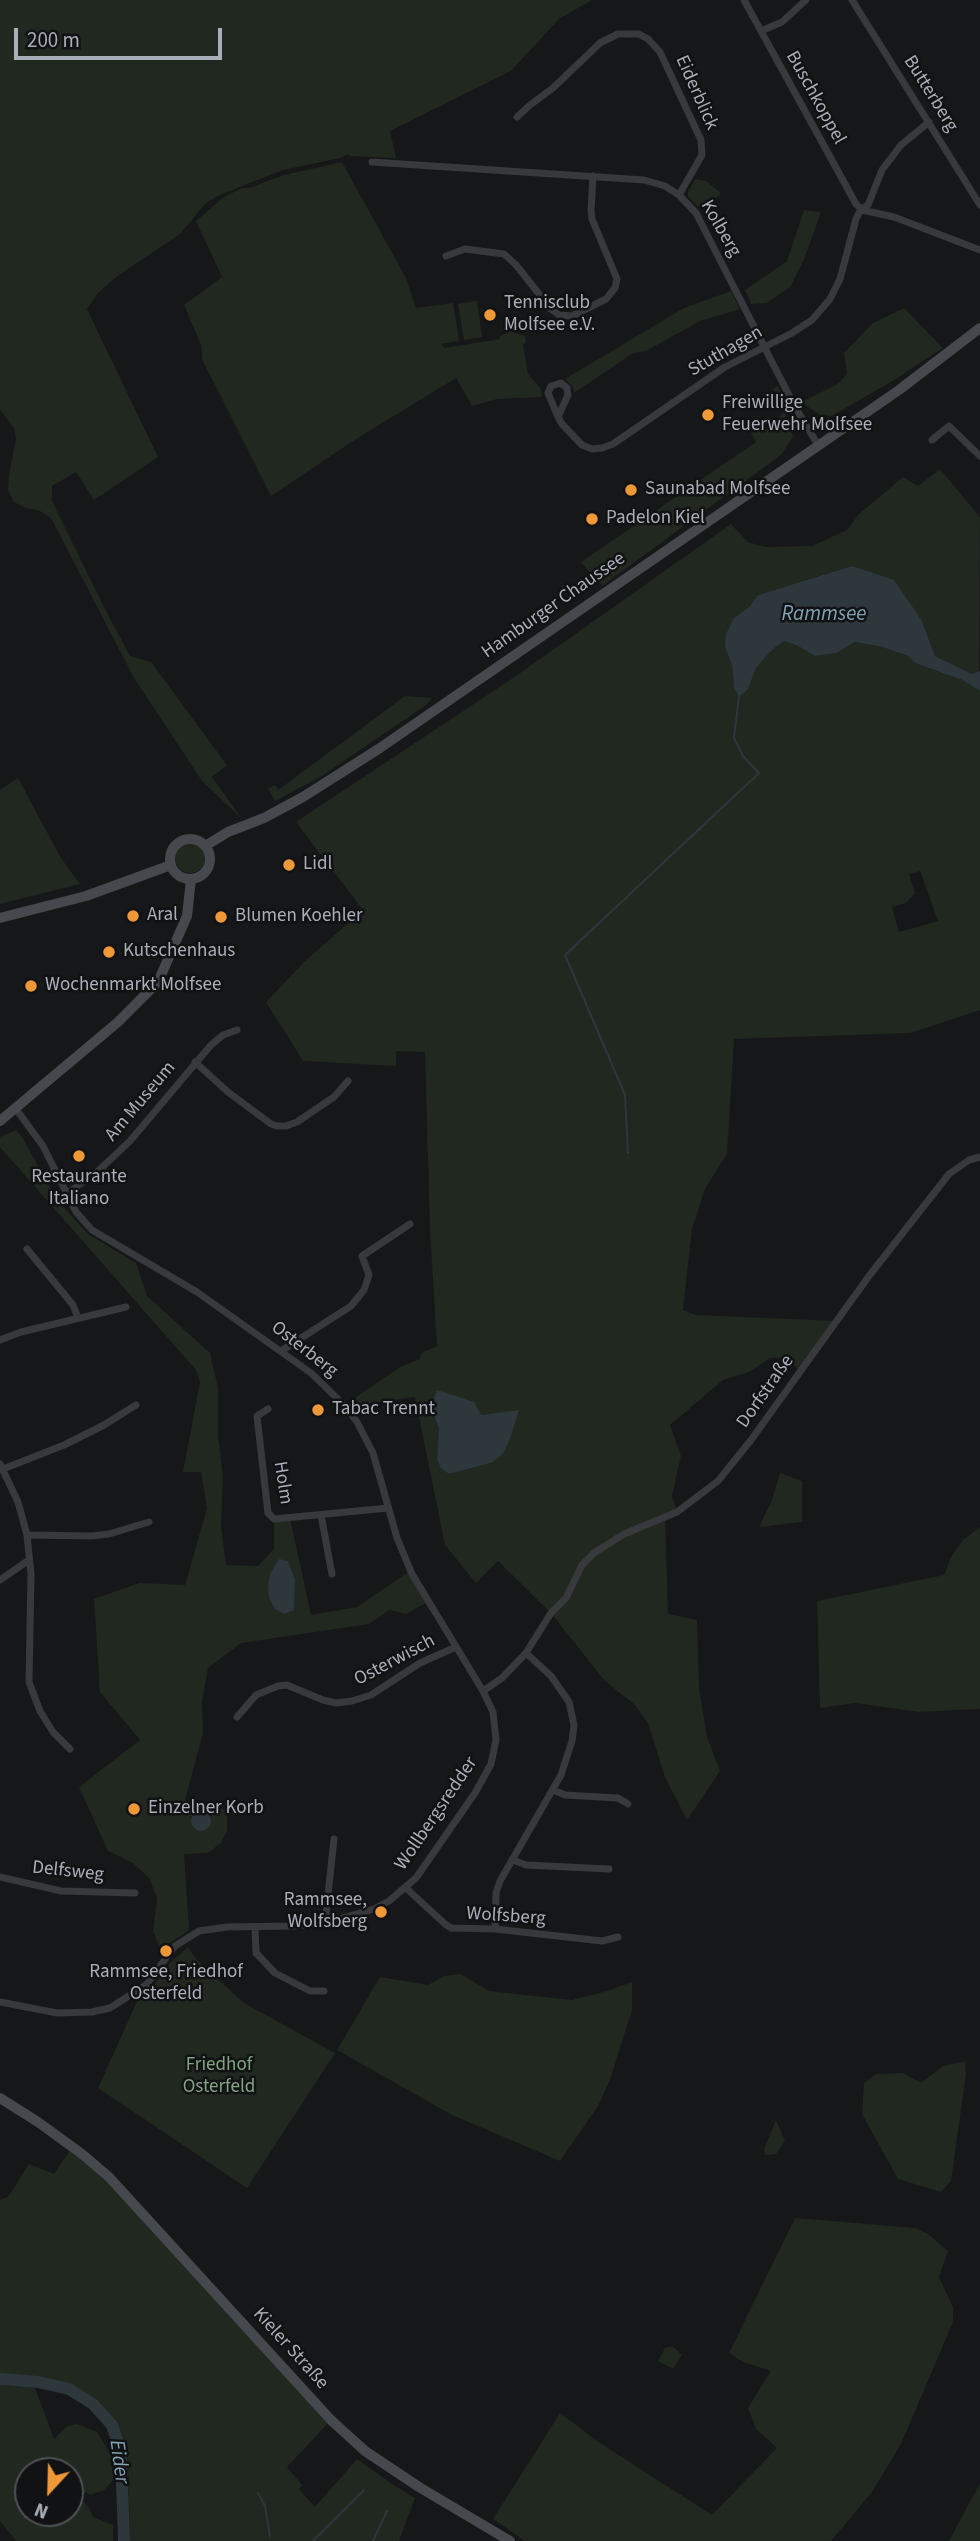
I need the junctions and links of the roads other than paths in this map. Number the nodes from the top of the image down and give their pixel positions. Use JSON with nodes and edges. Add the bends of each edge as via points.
{"nodes":[{"id":1,"x":744,"y":0,"type":"edge"},
{"id":2,"x":806,"y":0,"type":"edge"},
{"id":3,"x":852,"y":0,"type":"edge"},
{"id":4,"x":761,"y":31,"type":"junction"},
{"id":5,"x":517,"y":117,"type":"dead end"},
{"id":6,"x":929,"y":122,"type":"junction"},
{"id":7,"x":372,"y":162,"type":"dead end"},
{"id":8,"x":593,"y":176,"type":"junction"},
{"id":9,"x":679,"y":195,"type":"junction"},
{"id":10,"x":980,"y":205,"type":"edge"},
{"id":11,"x":861,"y":209,"type":"junction"},
{"id":12,"x":980,"y":250,"type":"edge"},
{"id":13,"x":446,"y":256,"type":"dead end"},
{"id":14,"x":980,"y":328,"type":"edge"},
{"id":15,"x":764,"y":347,"type":"junction"},
{"id":16,"x":558,"y":417,"type":"dead end"},
{"id":17,"x":932,"y":440,"type":"dead end"},
{"id":18,"x":818,"y":445,"type":"junction"},
{"id":19,"x":979,"y":452,"type":"edge"},
{"id":20,"x":205,"y":846,"type":"junction"},
{"id":21,"x":172,"y":865,"type":"junction"},
{"id":22,"x":191,"y":878,"type":"junction"},
{"id":23,"x":0,"y":918,"type":"edge"},
{"id":24,"x":237,"y":1030,"type":"dead end"},
{"id":25,"x":195,"y":1062,"type":"junction"},
{"id":26,"x":348,"y":1082,"type":"dead end"},
{"id":27,"x":16,"y":1109,"type":"junction"},
{"id":28,"x":0,"y":1121,"type":"edge"},
{"id":29,"x":980,"y":1157,"type":"edge"},
{"id":30,"x":66,"y":1194,"type":"junction"},
{"id":31,"x":410,"y":1224,"type":"dead end"},
{"id":32,"x":27,"y":1249,"type":"dead end"},
{"id":33,"x":126,"y":1307,"type":"dead end"},
{"id":34,"x":78,"y":1318,"type":"junction"},
{"id":35,"x":0,"y":1340,"type":"edge"},
{"id":36,"x":281,"y":1352,"type":"junction"},
{"id":37,"x":136,"y":1405,"type":"dead end"},
{"id":38,"x":268,"y":1409,"type":"dead end"},
{"id":39,"x":2,"y":1466,"type":"edge"},
{"id":40,"x":387,"y":1508,"type":"junction"},
{"id":41,"x":321,"y":1515,"type":"junction"},
{"id":42,"x":149,"y":1522,"type":"dead end"},
{"id":43,"x":27,"y":1535,"type":"junction"},
{"id":44,"x":29,"y":1560,"type":"junction"},
{"id":45,"x":332,"y":1574,"type":"dead end"},
{"id":46,"x":0,"y":1580,"type":"edge"},
{"id":47,"x":456,"y":1647,"type":"junction"},
{"id":48,"x":526,"y":1653,"type":"junction"},
{"id":49,"x":483,"y":1691,"type":"junction"},
{"id":50,"x":237,"y":1717,"type":"dead end"},
{"id":51,"x":70,"y":1749,"type":"dead end"},
{"id":52,"x":553,"y":1790,"type":"junction"},
{"id":53,"x":628,"y":1804,"type":"dead end"},
{"id":54,"x":334,"y":1839,"type":"dead end"},
{"id":55,"x":513,"y":1860,"type":"junction"},
{"id":56,"x":609,"y":1869,"type":"dead end"},
{"id":57,"x":0,"y":1877,"type":"edge"},
{"id":58,"x":406,"y":1888,"type":"junction"},
{"id":59,"x":135,"y":1893,"type":"dead end"},
{"id":60,"x":325,"y":1923,"type":"junction"},
{"id":61,"x":255,"y":1927,"type":"junction"},
{"id":62,"x":495,"y":1929,"type":"junction"},
{"id":63,"x":618,"y":1937,"type":"dead end"},
{"id":64,"x":324,"y":1992,"type":"dead end"},
{"id":65,"x":0,"y":2002,"type":"edge"},
{"id":66,"x":0,"y":2098,"type":"edge"},
{"id":67,"x":510,"y":2541,"type":"edge"}],
"edges":[{"from":1,"to":4,"type":"street","name":"Buschkoppel"},
{"from":2,"to":4,"type":"street","via":[[782,22]]},
{"from":3,"to":6,"type":"street","name":"Butterberg"},
{"from":4,"to":11,"type":"street","name":"Buschkoppel"},
{"from":5,"to":9,"type":"street","name":"Eiderblick","via":[[600,43],[618,34],[639,34],[660,52],[701,140],[702,155]]},
{"from":6,"to":10,"type":"street","name":"Butterberg"},
{"from":6,"to":11,"type":"street","name":"Stuthagen","via":[[901,145],[883,170],[868,205]]},
{"from":7,"to":8,"type":"street","name":"Kolberg"},
{"from":8,"to":9,"type":"street","name":"Kolberg","via":[[644,180]]},
{"from":8,"to":13,"type":"street","via":[[592,219],[617,279],[606,299],[572,316],[559,315],[504,254],[465,249]]},
{"from":9,"to":15,"type":"street","name":"Kolberg","via":[[696,213]]},
{"from":11,"to":12,"type":"street"},
{"from":11,"to":15,"type":"street","name":"Stuthagen","via":[[830,299],[812,320]]},
{"from":14,"to":18,"type":"main road","name":"Hamburger Chaussee"},
{"from":15,"to":16,"type":"street","name":"Stuthagen","via":[[725,367],[602,448],[582,445]]},
{"from":15,"to":18,"type":"street","name":"Kolberg"},
{"from":17,"to":19,"type":"street","via":[[949,426]]},
{"from":18,"to":20,"type":"main road","name":"Hamburger Chaussee","via":[[368,755],[303,797]]},
{"from":20,"to":21,"type":"main road","via":[[194,839],[181,842],[172,852]]},
{"from":20,"to":22,"type":"main road","via":[[210,856],[208,867]]},
{"from":21,"to":22,"type":"main road","via":[[179,875]]},
{"from":21,"to":23,"type":"main road","via":[[86,896]]},
{"from":22,"to":27,"type":"main road","via":[[187,916],[158,982]]},
{"from":24,"to":25,"type":"street","name":"Am Museum","via":[[223,1035]]},
{"from":25,"to":26,"type":"street","via":[[277,1126],[297,1122]]},
{"from":25,"to":30,"type":"street","name":"Am Museum","via":[[130,1141]]},
{"from":27,"to":28,"type":"main road"},
{"from":27,"to":30,"type":"street","name":"Osterberg","via":[[43,1146]]},
{"from":29,"to":48,"type":"street","name":"Dorfstraße","via":[[949,1174],[718,1481],[677,1512],[624,1534],[594,1553]]},
{"from":30,"to":36,"type":"street","name":"Osterberg","via":[[83,1222],[99,1236],[186,1284]]},
{"from":31,"to":36,"type":"street","via":[[362,1256],[369,1275],[351,1306]]},
{"from":32,"to":34,"type":"street","via":[[73,1305]]},
{"from":33,"to":34,"type":"street"},
{"from":34,"to":35,"type":"street"},
{"from":36,"to":40,"type":"street","name":"Osterberg","via":[[330,1389],[357,1422],[373,1453]]},
{"from":37,"to":39,"type":"street","via":[[64,1445]]},
{"from":38,"to":41,"type":"street","name":"Holm","via":[[257,1416],[268,1513],[280,1520]]},
{"from":39,"to":43,"type":"street"},
{"from":40,"to":41,"type":"street","name":"Holm"},
{"from":40,"to":47,"type":"street","name":"Osterberg","via":[[412,1574]]},
{"from":41,"to":45,"type":"street","name":"Holm"},
{"from":42,"to":43,"type":"street","via":[[92,1536]]},
{"from":43,"to":44,"type":"street"},
{"from":44,"to":46,"type":"street"},
{"from":44,"to":51,"type":"street","via":[[29,1682],[52,1732]]},
{"from":47,"to":49,"type":"street","name":"Osterberg"},
{"from":47,"to":50,"type":"street","name":"Osterwisch","via":[[420,1663],[371,1695],[336,1703],[278,1686],[256,1695]]},
{"from":48,"to":49,"type":"street"},
{"from":48,"to":52,"type":"street","via":[[561,1689],[572,1714],[570,1749]]},
{"from":49,"to":58,"type":"street","name":"Wollbergsredder","via":[[496,1725],[491,1764],[426,1866]]},
{"from":52,"to":53,"type":"street","via":[[618,1798]]},
{"from":52,"to":55,"type":"street"},
{"from":54,"to":60,"type":"street"},
{"from":55,"to":56,"type":"street","via":[[526,1865]]},
{"from":55,"to":62,"type":"street","via":[[498,1888]]},
{"from":57,"to":59,"type":"street","name":"Delfsweg","via":[[61,1891]]},
{"from":58,"to":60,"type":"street","name":"Wollbergsredder","via":[[374,1909]]},
{"from":58,"to":62,"type":"street","name":"Wolfsberg","via":[[452,1928]]},
{"from":60,"to":61,"type":"street","name":"Wollbergsredder"},
{"from":61,"to":64,"type":"street","via":[[256,1953],[275,1973],[310,1991]]},
{"from":61,"to":65,"type":"street","name":"Wollbergsredder","via":[[209,1929],[188,1937],[175,1945],[146,1985],[110,2008],[57,2013]]},
{"from":62,"to":63,"type":"street","name":"Wolfsberg","via":[[602,1941]]},
{"from":66,"to":67,"type":"main road","name":"Kieler Straße","via":[[109,2177],[331,2420],[365,2451]]}]}
